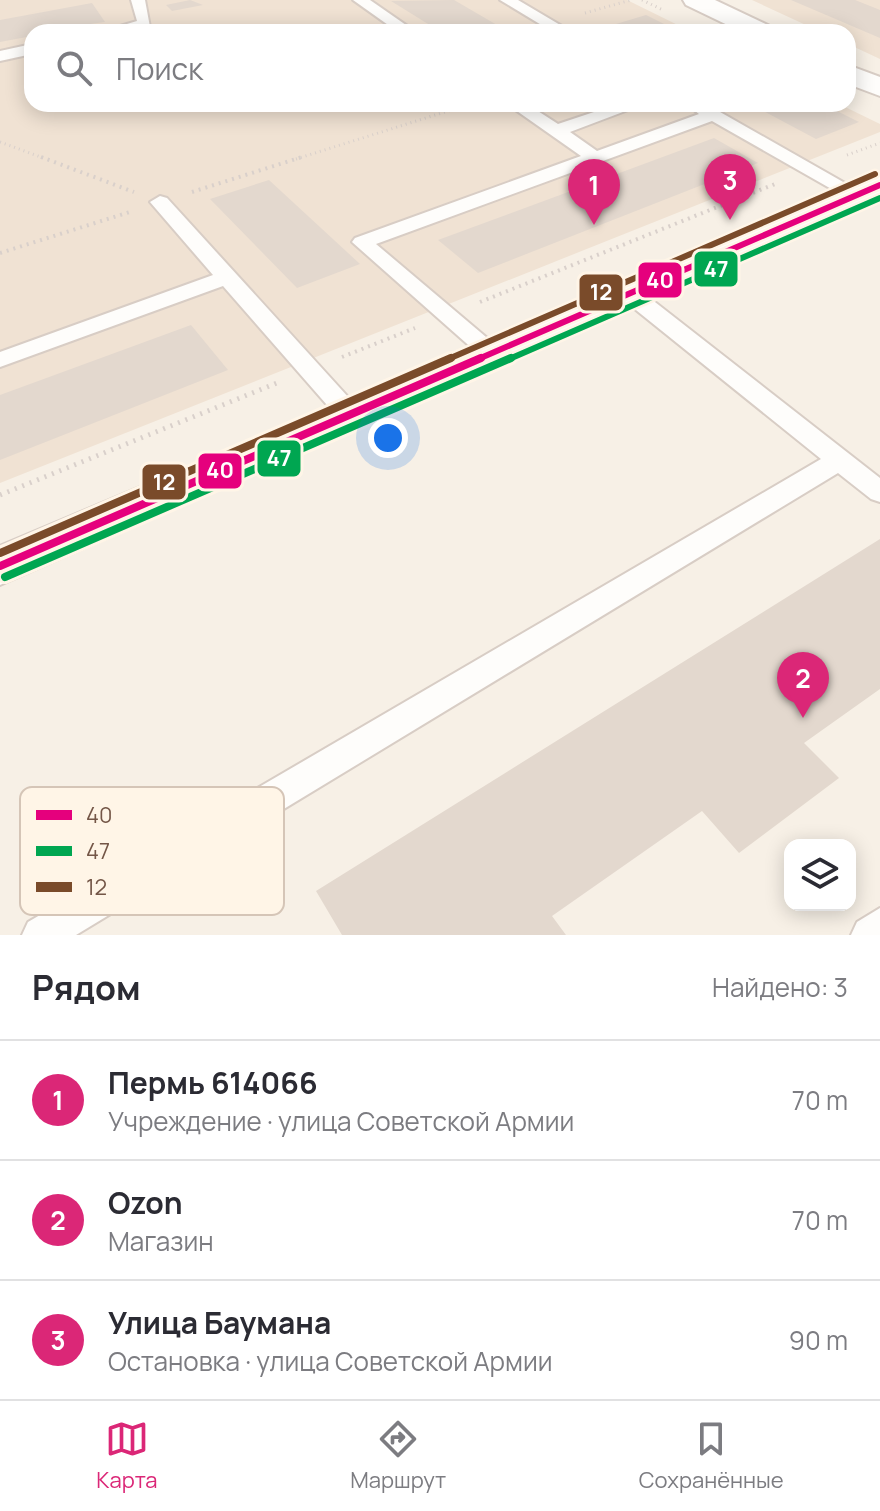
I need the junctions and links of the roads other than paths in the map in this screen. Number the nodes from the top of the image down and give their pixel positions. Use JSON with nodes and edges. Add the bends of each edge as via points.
{"nodes":[{"id":1,"x":160,"y":0,"type":"edge"},
{"id":2,"x":360,"y":0,"type":"edge"},
{"id":3,"x":507,"y":0,"type":"edge"},
{"id":4,"x":695,"y":0,"type":"edge"},
{"id":5,"x":139,"y":2,"type":"edge"},
{"id":6,"x":147,"y":24,"type":"edge"},
{"id":7,"x":396,"y":24,"type":"edge"},
{"id":8,"x":550,"y":24,"type":"edge"},
{"id":9,"x":746,"y":24,"type":"edge"},
{"id":10,"x":24,"y":51,"type":"edge"},
{"id":11,"x":0,"y":56,"type":"edge"},
{"id":12,"x":856,"y":77,"type":"edge"},
{"id":13,"x":880,"y":88,"type":"edge"},
{"id":14,"x":528,"y":112,"type":"edge"},
{"id":15,"x":612,"y":112,"type":"edge"},
{"id":16,"x":708,"y":112,"type":"edge"},
{"id":17,"x":713,"y":115,"type":"junction"},
{"id":18,"x":556,"y":131,"type":"junction"},
{"id":19,"x":596,"y":158,"type":"junction"},
{"id":20,"x":868,"y":190,"type":"edge"},
{"id":21,"x":160,"y":202,"type":"road end"},
{"id":22,"x":227,"y":277,"type":"junction"},
{"id":23,"x":629,"y":293,"type":"junction"},
{"id":24,"x":491,"y":353,"type":"junction"},
{"id":25,"x":0,"y":360,"type":"edge"},
{"id":26,"x":350,"y":415,"type":"junction"},
{"id":27,"x":840,"y":460,"type":"junction"},
{"id":28,"x":880,"y":492,"type":"edge"},
{"id":29,"x":0,"y":566,"type":"edge"},
{"id":30,"x":284,"y":791,"type":"edge"},
{"id":31,"x":75,"y":915,"type":"edge"},
{"id":32,"x":880,"y":927,"type":"edge"},
{"id":33,"x":41,"y":935,"type":"edge"},
{"id":34,"x":870,"y":935,"type":"edge"}],
"edges":[{"from":1,"to":5,"type":"lane"},
{"from":2,"to":7,"type":"lane"},
{"from":3,"to":8,"type":"lane"},
{"from":4,"to":9,"type":"street"},
{"from":5,"to":6,"type":"lane"},
{"from":10,"to":11,"type":"lane"},
{"from":12,"to":13,"type":"street"},
{"from":14,"to":18,"type":"lane"},
{"from":15,"to":18,"type":"lane"},
{"from":16,"to":17,"type":"lane"},
{"from":17,"to":19,"type":"lane"},
{"from":17,"to":20,"type":"lane"},
{"from":18,"to":19,"type":"lane"},
{"from":19,"to":24,"type":"lane","via":[[362,242]]},
{"from":20,"to":23,"type":"street"},
{"from":21,"to":22,"type":"lane"},
{"from":22,"to":25,"type":"lane"},
{"from":22,"to":26,"type":"lane"},
{"from":23,"to":24,"type":"street"},
{"from":23,"to":27,"type":"lane"},
{"from":24,"to":26,"type":"street"},
{"from":26,"to":29,"type":"street"},
{"from":27,"to":28,"type":"lane"},
{"from":27,"to":30,"type":"lane"},
{"from":31,"to":33,"type":"lane"},
{"from":32,"to":34,"type":"lane"}]}
